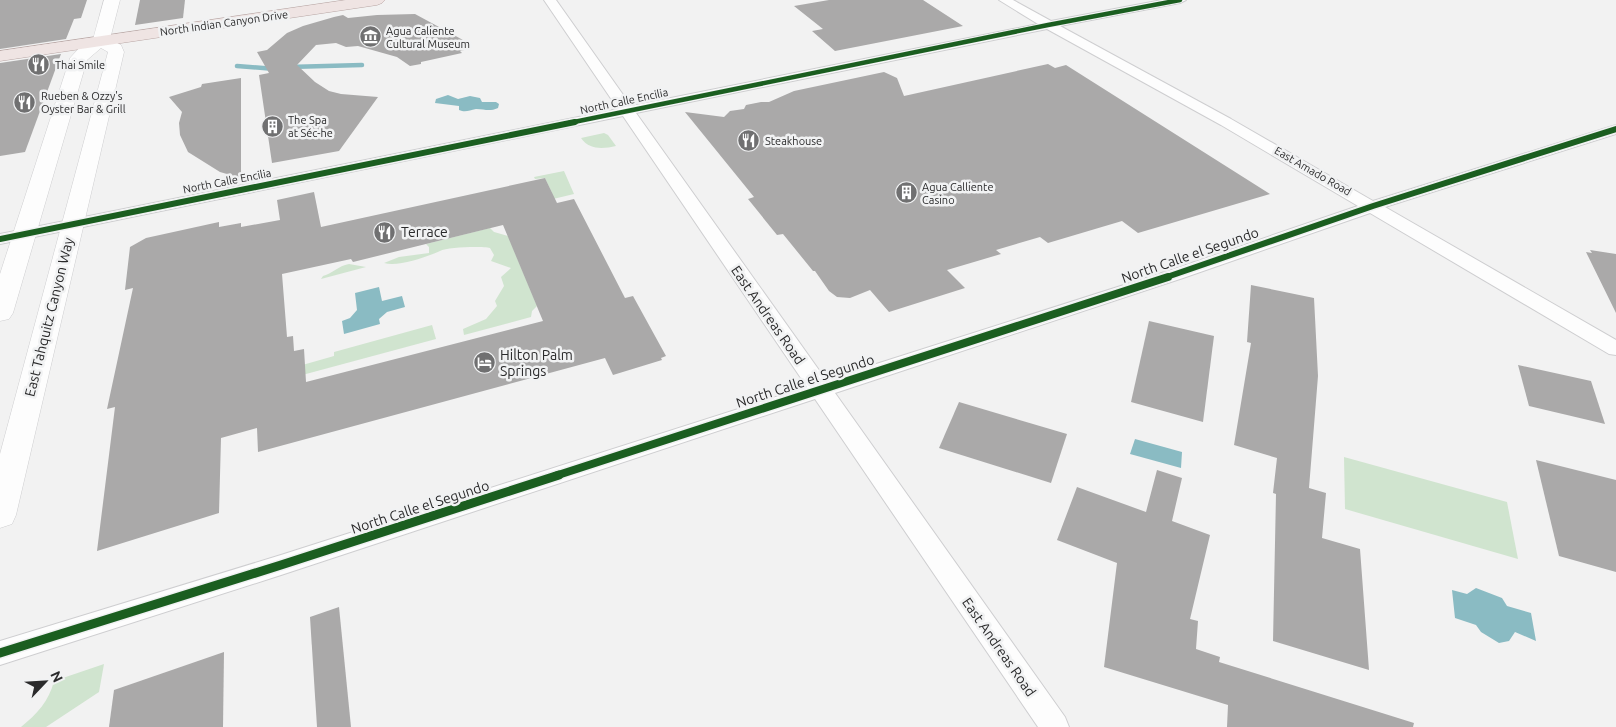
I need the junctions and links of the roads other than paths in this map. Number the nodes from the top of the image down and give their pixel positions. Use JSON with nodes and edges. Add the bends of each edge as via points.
{"nodes":[{"id":1,"x":112,"y":0,"type":"edge"},
{"id":2,"x":377,"y":0,"type":"edge"},
{"id":3,"x":550,"y":0,"type":"edge"},
{"id":4,"x":1006,"y":0,"type":"edge"},
{"id":5,"x":1180,"y":0,"type":"edge"},
{"id":6,"x":1048,"y":25,"type":"junction"},
{"id":7,"x":101,"y":41,"type":"junction"},
{"id":8,"x":0,"y":56,"type":"edge"},
{"id":9,"x":628,"y":111,"type":"junction"},
{"id":10,"x":1616,"y":128,"type":"edge"},
{"id":11,"x":1373,"y":206,"type":"junction"},
{"id":12,"x":72,"y":224,"type":"junction"},
{"id":13,"x":25,"y":234,"type":"junction"},
{"id":14,"x":0,"y":239,"type":"edge"},
{"id":15,"x":0,"y":313,"type":"edge"},
{"id":16,"x":1616,"y":349,"type":"edge"},
{"id":17,"x":820,"y":390,"type":"junction"},
{"id":18,"x":0,"y":515,"type":"edge"},
{"id":19,"x":0,"y":653,"type":"edge"},
{"id":20,"x":1055,"y":727,"type":"edge"}],
"edges":[{"from":1,"to":7,"type":"main road"},
{"from":2,"to":7,"type":"main road","name":"North Indian Canyon Drive"},
{"from":3,"to":9,"type":"street","name":"East Andreas Road"},
{"from":4,"to":6,"type":"street","name":"East Amado Road"},
{"from":5,"to":6,"type":"street","name":"North Calle Encilia"},
{"from":6,"to":9,"type":"street","name":"North Calle Encilia"},
{"from":6,"to":11,"type":"street","name":"East Amado Road"},
{"from":7,"to":8,"type":"main road","name":"North Indian Canyon Drive"},
{"from":7,"to":12,"type":"main road","name":"East Tahquitz Canyon Way","via":[[115,48],[116,52]]},
{"from":7,"to":13,"type":"main road","via":[[79,58]]},
{"from":9,"to":12,"type":"street","name":"North Calle Encilia"},
{"from":9,"to":17,"type":"street","name":"East Andreas Road"},
{"from":10,"to":11,"type":"street","name":"North Calle el Segundo"},
{"from":11,"to":16,"type":"street","name":"East Amado Road"},
{"from":11,"to":17,"type":"street","name":"North Calle el Segundo","via":[[1177,274]]},
{"from":12,"to":13,"type":"street","name":"North Calle Encilia"},
{"from":12,"to":18,"type":"main road","name":"East Tahquitz Canyon Way"},
{"from":13,"to":14,"type":"street","name":"North Calle Encilia"},
{"from":13,"to":15,"type":"main road"},
{"from":17,"to":19,"type":"street","name":"North Calle el Segundo"},
{"from":17,"to":20,"type":"street","name":"East Andreas Road"}]}
